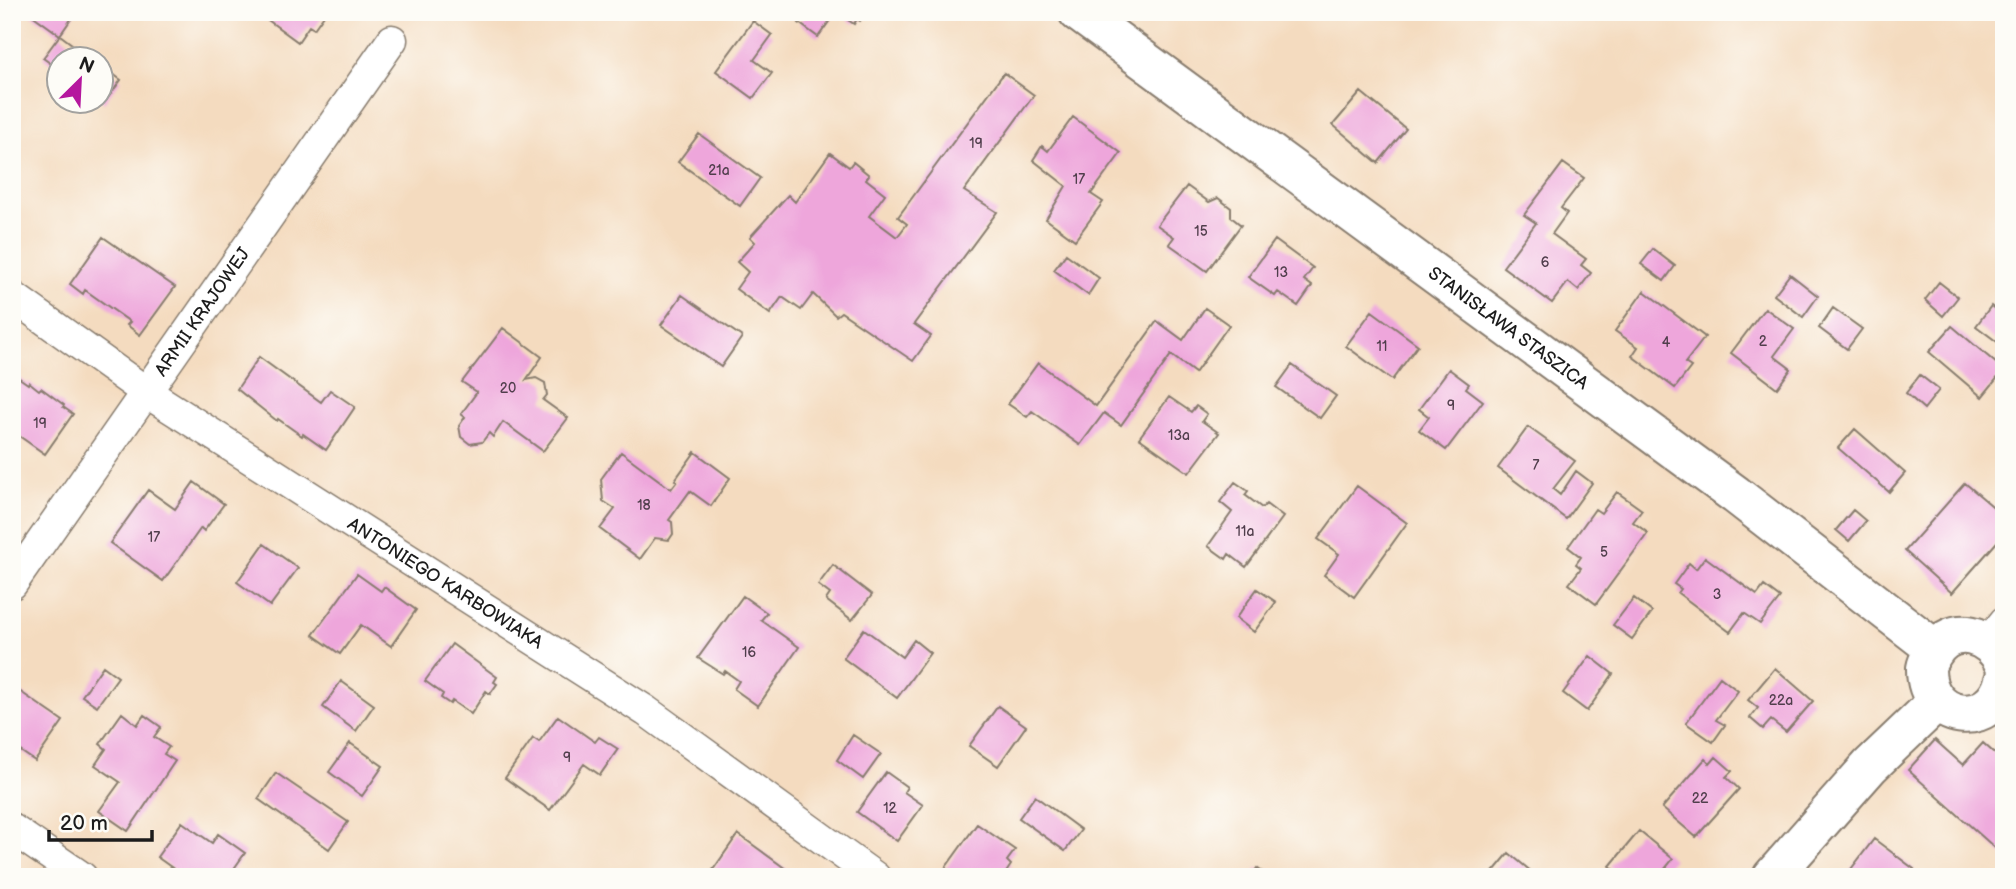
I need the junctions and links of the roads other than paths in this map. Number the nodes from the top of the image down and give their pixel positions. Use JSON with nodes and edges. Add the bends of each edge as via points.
{"nodes":[{"id":1,"x":1078,"y":12,"type":"edge"},
{"id":2,"x":392,"y":40,"type":"dead end"},
{"id":3,"x":12,"y":296,"type":"edge"},
{"id":4,"x":146,"y":393,"type":"junction"},
{"id":5,"x":12,"y":584,"type":"edge"},
{"id":6,"x":1935,"y":649,"type":"junction"},
{"id":7,"x":2000,"y":667,"type":"edge"},
{"id":8,"x":1937,"y":702,"type":"junction"},
{"id":9,"x":12,"y":829,"type":"edge"},
{"id":10,"x":82,"y":877,"type":"edge"},
{"id":11,"x":875,"y":877,"type":"edge"},
{"id":12,"x":1772,"y":877,"type":"edge"}],
"edges":[{"from":1,"to":6,"type":"street","name":"STANISŁAWA STASZICA","via":[[1736,495]]},
{"from":2,"to":4,"type":"street","name":"ARMII KRAJOWEJ"},
{"from":3,"to":4,"type":"street","name":"ANTONIEGO KARBOWIAKA"},
{"from":4,"to":5,"type":"street","name":"ARMII KRAJOWEJ"},
{"from":4,"to":11,"type":"street","name":"ANTONIEGO KARBOWIAKA","via":[[646,711]]},
{"from":6,"to":7,"type":"street","via":[[1961,635],[1977,636]]},
{"from":6,"to":8,"type":"street","via":[[1926,664],[1928,688]]},
{"from":7,"to":8,"type":"street","via":[[1990,705],[1963,713]]},
{"from":8,"to":12,"type":"street","via":[[1870,766]]},
{"from":9,"to":10,"type":"street"}]}
